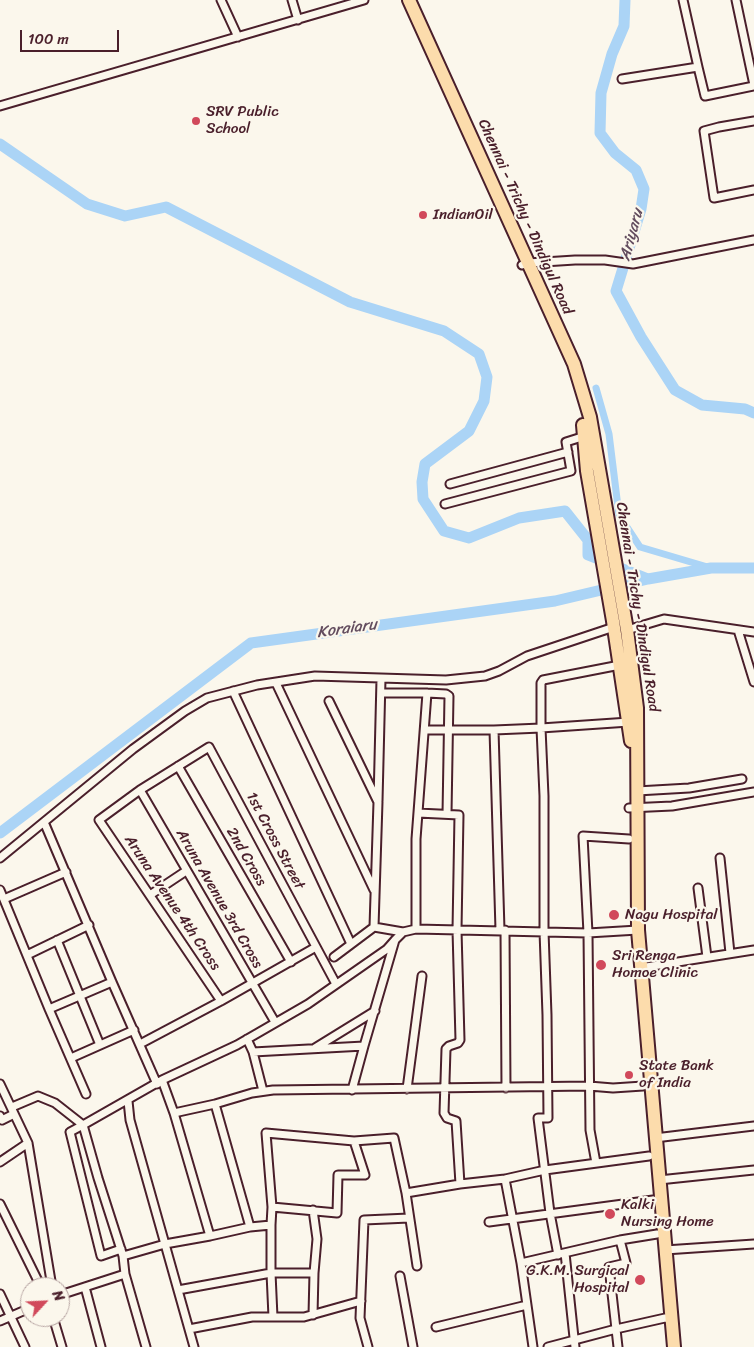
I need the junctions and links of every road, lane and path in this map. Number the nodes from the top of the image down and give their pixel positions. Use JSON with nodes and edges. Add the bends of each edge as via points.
{"nodes":[{"id":1,"x":222,"y":0,"type":"edge"},
{"id":2,"x":292,"y":0,"type":"edge"},
{"id":3,"x":364,"y":0,"type":"edge"},
{"id":4,"x":402,"y":0,"type":"edge"},
{"id":5,"x":409,"y":0,"type":"edge"},
{"id":6,"x":683,"y":0,"type":"edge"},
{"id":7,"x":736,"y":0,"type":"edge"},
{"id":8,"x":338,"y":4,"type":"edge"},
{"id":9,"x":298,"y":20,"type":"junction"},
{"id":10,"x":238,"y":37,"type":"junction"},
{"id":11,"x":698,"y":67,"type":"junction"},
{"id":12,"x":622,"y":79,"type":"dead end"},
{"id":13,"x":754,"y":85,"type":"edge"},
{"id":14,"x":0,"y":106,"type":"edge"},
{"id":15,"x":754,"y":121,"type":"edge"},
{"id":16,"x":754,"y":190,"type":"edge"},
{"id":17,"x":754,"y":240,"type":"edge"},
{"id":18,"x":525,"y":264,"type":"junction"},
{"id":19,"x":585,"y":436,"type":"junction"},
{"id":20,"x":568,"y":452,"type":"junction"},
{"id":21,"x":450,"y":484,"type":"dead end"},
{"id":22,"x":445,"y":504,"type":"dead end"},
{"id":23,"x":601,"y":513,"type":"junction"},
{"id":24,"x":620,"y":625,"type":"junction"},
{"id":25,"x":738,"y":630,"type":"junction"},
{"id":26,"x":754,"y":632,"type":"edge"},
{"id":27,"x":620,"y":664,"type":"junction"},
{"id":28,"x":381,"y":678,"type":"junction"},
{"id":29,"x":276,"y":682,"type":"junction"},
{"id":30,"x":754,"y":682,"type":"edge"},
{"id":31,"x":233,"y":691,"type":"junction"},
{"id":32,"x":382,"y":693,"type":"junction"},
{"id":33,"x":427,"y":693,"type":"junction"},
{"id":34,"x":329,"y":702,"type":"dead end"},
{"id":35,"x":629,"y":722,"type":"junction"},
{"id":36,"x":541,"y":728,"type":"junction"},
{"id":37,"x":425,"y":730,"type":"junction"},
{"id":38,"x":448,"y":730,"type":"junction"},
{"id":39,"x":494,"y":730,"type":"junction"},
{"id":40,"x":178,"y":766,"type":"junction"},
{"id":41,"x":742,"y":779,"type":"dead end"},
{"id":42,"x":140,"y":790,"type":"junction"},
{"id":43,"x":637,"y":791,"type":"junction"},
{"id":44,"x":754,"y":792,"type":"edge"},
{"id":45,"x":378,"y":802,"type":"junction"},
{"id":46,"x":633,"y":808,"type":"junction"},
{"id":47,"x":418,"y":813,"type":"junction"},
{"id":48,"x":446,"y":814,"type":"junction"},
{"id":49,"x":44,"y":822,"type":"junction"},
{"id":50,"x":630,"y":839,"type":"junction"},
{"id":51,"x":0,"y":858,"type":"edge"},
{"id":52,"x":720,"y":858,"type":"dead end"},
{"id":53,"x":186,"y":871,"type":"junction"},
{"id":54,"x":66,"y":872,"type":"junction"},
{"id":55,"x":698,"y":888,"type":"dead end"},
{"id":56,"x":0,"y":890,"type":"edge"},
{"id":57,"x":375,"y":893,"type":"junction"},
{"id":58,"x":150,"y":895,"type":"junction"},
{"id":59,"x":4,"y":899,"type":"junction"},
{"id":60,"x":88,"y":925,"type":"junction"},
{"id":61,"x":374,"y":927,"type":"junction"},
{"id":62,"x":416,"y":929,"type":"junction"},
{"id":63,"x":457,"y":930,"type":"junction"},
{"id":64,"x":503,"y":930,"type":"junction"},
{"id":65,"x":544,"y":931,"type":"junction"},
{"id":66,"x":634,"y":931,"type":"junction"},
{"id":67,"x":402,"y":932,"type":"junction"},
{"id":68,"x":588,"y":933,"type":"junction"},
{"id":69,"x":57,"y":940,"type":"junction"},
{"id":70,"x":395,"y":940,"type":"junction"},
{"id":71,"x":351,"y":944,"type":"junction"},
{"id":72,"x":316,"y":948,"type":"junction"},
{"id":73,"x":754,"y":950,"type":"edge"},
{"id":74,"x":730,"y":954,"type":"junction"},
{"id":75,"x":28,"y":955,"type":"junction"},
{"id":76,"x":334,"y":956,"type":"dead end"},
{"id":77,"x":707,"y":957,"type":"junction"},
{"id":78,"x":291,"y":962,"type":"junction"},
{"id":79,"x":640,"y":968,"type":"junction"},
{"id":80,"x":422,"y":976,"type":"dead end"},
{"id":81,"x":112,"y":982,"type":"junction"},
{"id":82,"x":252,"y":982,"type":"junction"},
{"id":83,"x":336,"y":984,"type":"junction"},
{"id":84,"x":81,"y":995,"type":"junction"},
{"id":85,"x":222,"y":1001,"type":"junction"},
{"id":86,"x":49,"y":1009,"type":"junction"},
{"id":87,"x":374,"y":1011,"type":"junction"},
{"id":88,"x":275,"y":1022,"type":"junction"},
{"id":89,"x":134,"y":1030,"type":"junction"},
{"id":90,"x":247,"y":1039,"type":"junction"},
{"id":91,"x":140,"y":1044,"type":"junction"},
{"id":92,"x":100,"y":1045,"type":"junction"},
{"id":93,"x":364,"y":1046,"type":"junction"},
{"id":94,"x":314,"y":1049,"type":"junction"},
{"id":95,"x":253,"y":1052,"type":"junction"},
{"id":96,"x":71,"y":1058,"type":"junction"},
{"id":97,"x":159,"y":1082,"type":"junction"},
{"id":98,"x":0,"y":1084,"type":"edge"},
{"id":99,"x":589,"y":1086,"type":"junction"},
{"id":100,"x":643,"y":1086,"type":"junction"},
{"id":101,"x":506,"y":1088,"type":"junction"},
{"id":102,"x":547,"y":1088,"type":"junction"},
{"id":103,"x":407,"y":1089,"type":"junction"},
{"id":104,"x":445,"y":1089,"type":"junction"},
{"id":105,"x":352,"y":1090,"type":"junction"},
{"id":106,"x":263,"y":1091,"type":"junction"},
{"id":107,"x":86,"y":1094,"type":"dead end"},
{"id":108,"x":128,"y":1101,"type":"junction"},
{"id":109,"x":215,"y":1104,"type":"junction"},
{"id":110,"x":13,"y":1110,"type":"junction"},
{"id":111,"x":174,"y":1113,"type":"junction"},
{"id":112,"x":1,"y":1119,"type":"edge"},
{"id":113,"x":84,"y":1125,"type":"junction"},
{"id":114,"x":754,"y":1126,"type":"edge"},
{"id":115,"x":651,"y":1138,"type":"junction"},
{"id":116,"x":354,"y":1141,"type":"junction"},
{"id":117,"x":28,"y":1143,"type":"junction"},
{"id":118,"x":649,"y":1156,"type":"junction"},
{"id":119,"x":0,"y":1162,"type":"edge"},
{"id":120,"x":596,"y":1163,"type":"junction"},
{"id":121,"x":545,"y":1170,"type":"junction"},
{"id":122,"x":754,"y":1170,"type":"edge"},
{"id":123,"x":506,"y":1179,"type":"junction"},
{"id":124,"x":659,"y":1180,"type":"junction"},
{"id":125,"x":460,"y":1184,"type":"junction"},
{"id":126,"x":406,"y":1193,"type":"junction"},
{"id":127,"x":653,"y":1200,"type":"junction"},
{"id":128,"x":0,"y":1204,"type":"edge"},
{"id":129,"x":272,"y":1207,"type":"junction"},
{"id":130,"x":313,"y":1210,"type":"junction"},
{"id":131,"x":550,"y":1213,"type":"junction"},
{"id":132,"x":409,"y":1218,"type":"junction"},
{"id":133,"x":513,"y":1219,"type":"junction"},
{"id":134,"x":489,"y":1222,"type":"dead end"},
{"id":135,"x":271,"y":1225,"type":"junction"},
{"id":136,"x":250,"y":1227,"type":"junction"},
{"id":137,"x":656,"y":1234,"type":"junction"},
{"id":138,"x":210,"y":1236,"type":"junction"},
{"id":139,"x":620,"y":1240,"type":"junction"},
{"id":140,"x":165,"y":1244,"type":"junction"},
{"id":141,"x":754,"y":1244,"type":"edge"},
{"id":142,"x":665,"y":1250,"type":"junction"},
{"id":143,"x":122,"y":1253,"type":"junction"},
{"id":144,"x":561,"y":1254,"type":"junction"},
{"id":145,"x":521,"y":1263,"type":"junction"},
{"id":146,"x":417,"y":1266,"type":"dead end"},
{"id":147,"x":271,"y":1273,"type":"junction"},
{"id":148,"x":125,"y":1274,"type":"junction"},
{"id":149,"x":314,"y":1274,"type":"junction"},
{"id":150,"x":400,"y":1276,"type":"dead end"},
{"id":151,"x":37,"y":1277,"type":"edge"},
{"id":152,"x":50,"y":1277,"type":"edge"},
{"id":153,"x":85,"y":1287,"type":"junction"},
{"id":154,"x":178,"y":1290,"type":"junction"},
{"id":155,"x":70,"y":1292,"type":"edge"},
{"id":156,"x":0,"y":1294,"type":"edge"},
{"id":157,"x":361,"y":1301,"type":"junction"},
{"id":158,"x":527,"y":1305,"type":"junction"},
{"id":159,"x":20,"y":1312,"type":"edge"},
{"id":160,"x":313,"y":1315,"type":"junction"},
{"id":161,"x":11,"y":1316,"type":"junction"},
{"id":162,"x":274,"y":1317,"type":"junction"},
{"id":163,"x":668,"y":1318,"type":"junction"},
{"id":164,"x":0,"y":1322,"type":"edge"},
{"id":165,"x":56,"y":1327,"type":"edge"},
{"id":166,"x":436,"y":1327,"type":"dead end"},
{"id":167,"x":189,"y":1329,"type":"junction"},
{"id":168,"x":616,"y":1329,"type":"junction"},
{"id":169,"x":574,"y":1344,"type":"edge"},
{"id":170,"x":25,"y":1347,"type":"edge"},
{"id":171,"x":62,"y":1347,"type":"edge"},
{"id":172,"x":101,"y":1347,"type":"edge"},
{"id":173,"x":146,"y":1347,"type":"edge"},
{"id":174,"x":194,"y":1347,"type":"edge"},
{"id":175,"x":368,"y":1347,"type":"edge"},
{"id":176,"x":413,"y":1347,"type":"edge"},
{"id":177,"x":534,"y":1347,"type":"edge"},
{"id":178,"x":548,"y":1347,"type":"edge"},
{"id":179,"x":618,"y":1347,"type":"edge"},
{"id":180,"x":667,"y":1347,"type":"edge"},
{"id":181,"x":674,"y":1347,"type":"edge"}],
"edges":[{"from":1,"to":10,"type":"street"},
{"from":2,"to":9,"type":"street"},
{"from":3,"to":8,"type":"street"},
{"from":4,"to":18,"type":"highway","name":"Chennai - Trichy - Dindigul Road"},
{"from":5,"to":18,"type":"highway","name":"Chennai - Trichy - Dindigul Road"},
{"from":6,"to":11,"type":"street"},
{"from":7,"to":13,"type":"street"},
{"from":8,"to":9,"type":"street"},
{"from":9,"to":10,"type":"street"},
{"from":10,"to":14,"type":"street"},
{"from":11,"to":12,"type":"street"},
{"from":11,"to":13,"type":"street","via":[[705,96]]},
{"from":15,"to":16,"type":"street","via":[[719,126],[704,132],[714,198]]},
{"from":17,"to":18,"type":"street","via":[[633,264],[605,260]]},
{"from":18,"to":19,"type":"highway","name":"Chennai - Trichy - Dindigul Road","via":[[580,407]]},
{"from":18,"to":23,"type":"highway","name":"Chennai - Trichy - Dindigul Road","via":[[577,374],[590,417]]},
{"from":19,"to":20,"type":"street","via":[[566,442]]},
{"from":19,"to":23,"type":"highway","name":"Chennai - Trichy - Dindigul Road","via":[[587,471]]},
{"from":20,"to":21,"type":"street"},
{"from":20,"to":22,"type":"street","via":[[570,471]]},
{"from":23,"to":24,"type":"highway","name":"Chennai - Trichy - Dindigul Road"},
{"from":24,"to":25,"type":"street","via":[[664,619]]},
{"from":24,"to":27,"type":"highway","name":"Chennai - Trichy - Dindigul Road"},
{"from":24,"to":28,"type":"street","via":[[527,656],[484,676],[446,680]]},
{"from":24,"to":43,"type":"highway","name":"Chennai - Trichy - Dindigul Road","via":[[637,708]]},
{"from":25,"to":26,"type":"street"},
{"from":25,"to":30,"type":"street"},
{"from":27,"to":35,"type":"highway","name":"Chennai - Trichy - Dindigul Road"},
{"from":27,"to":36,"type":"street","via":[[543,680]]},
{"from":28,"to":29,"type":"street","via":[[315,676]]},
{"from":28,"to":32,"type":"street"},
{"from":29,"to":31,"type":"street"},
{"from":29,"to":57,"type":"street"},
{"from":31,"to":49,"type":"street","via":[[206,698],[185,711]]},
{"from":31,"to":71,"type":"street"},
{"from":32,"to":33,"type":"street"},
{"from":32,"to":45,"type":"street"},
{"from":33,"to":37,"type":"street"},
{"from":33,"to":38,"type":"street","via":[[449,696]]},
{"from":34,"to":45,"type":"street"},
{"from":35,"to":36,"type":"street"},
{"from":35,"to":46,"type":"highway","name":"Chennai - Trichy - Dindigul Road"},
{"from":36,"to":39,"type":"street"},
{"from":36,"to":65,"type":"street"},
{"from":37,"to":38,"type":"street"},
{"from":37,"to":47,"type":"street"},
{"from":38,"to":39,"type":"street"},
{"from":38,"to":48,"type":"street"},
{"from":39,"to":64,"type":"street"},
{"from":40,"to":42,"type":"street"},
{"from":40,"to":72,"type":"street","name":"1st Cross Street","via":[[209,747]]},
{"from":40,"to":78,"type":"street","name":"2nd Cross"},
{"from":41,"to":43,"type":"street","via":[[689,788]]},
{"from":42,"to":53,"type":"street","name":"Aruna Avenue 3rd Cross"},
{"from":42,"to":58,"type":"street","name":"Aruna Avenue 4th Cross","via":[[99,820]]},
{"from":43,"to":46,"type":"highway","name":"Chennai - Trichy - Dindigul Road"},
{"from":44,"to":46,"type":"street","via":[[672,806]]},
{"from":45,"to":57,"type":"street"},
{"from":46,"to":50,"type":"highway","name":"Chennai - Trichy - Dindigul Road"},
{"from":46,"to":66,"type":"highway","name":"Chennai - Trichy - Dindigul Road"},
{"from":47,"to":48,"type":"street"},
{"from":47,"to":62,"type":"street"},
{"from":48,"to":63,"type":"street","via":[[459,815]]},
{"from":49,"to":51,"type":"street"},
{"from":49,"to":54,"type":"street"},
{"from":50,"to":66,"type":"highway","name":"Chennai - Trichy - Dindigul Road"},
{"from":50,"to":68,"type":"street","via":[[583,836]]},
{"from":52,"to":74,"type":"street"},
{"from":53,"to":58,"type":"street"},
{"from":53,"to":82,"type":"street","name":"Aruna Avenue 3rd Cross"},
{"from":54,"to":59,"type":"street"},
{"from":54,"to":60,"type":"street"},
{"from":55,"to":77,"type":"street"},
{"from":56,"to":59,"type":"street"},
{"from":57,"to":61,"type":"street"},
{"from":58,"to":85,"type":"street","name":"Aruna Avenue 4th Cross"},
{"from":59,"to":75,"type":"street"},
{"from":60,"to":69,"type":"street"},
{"from":60,"to":81,"type":"street"},
{"from":61,"to":67,"type":"street"},
{"from":61,"to":71,"type":"street"},
{"from":62,"to":63,"type":"street"},
{"from":62,"to":67,"type":"street"},
{"from":63,"to":64,"type":"street"},
{"from":63,"to":104,"type":"street","via":[[460,1040],[446,1049]]},
{"from":64,"to":65,"type":"street"},
{"from":64,"to":101,"type":"street"},
{"from":65,"to":68,"type":"street"},
{"from":65,"to":102,"type":"street"},
{"from":66,"to":68,"type":"street"},
{"from":66,"to":79,"type":"highway","name":"Chennai - Trichy - Dindigul Road"},
{"from":66,"to":100,"type":"highway","name":"Chennai - Trichy - Dindigul Road"},
{"from":67,"to":70,"type":"street"},
{"from":68,"to":99,"type":"street"},
{"from":69,"to":75,"type":"street"},
{"from":69,"to":84,"type":"street"},
{"from":70,"to":83,"type":"street"},
{"from":70,"to":87,"type":"street"},
{"from":71,"to":76,"type":"street"},
{"from":72,"to":78,"type":"street"},
{"from":72,"to":83,"type":"street","name":"1st Cross Street"},
{"from":73,"to":74,"type":"street"},
{"from":74,"to":77,"type":"street"},
{"from":75,"to":86,"type":"street"},
{"from":77,"to":79,"type":"street"},
{"from":78,"to":82,"type":"street"},
{"from":79,"to":115,"type":"highway","name":"Chennai - Trichy - Dindigul Road"},
{"from":80,"to":103,"type":"street"},
{"from":81,"to":84,"type":"street"},
{"from":81,"to":89,"type":"street"},
{"from":82,"to":85,"type":"street"},
{"from":82,"to":88,"type":"street","name":"Aruna Avenue 3rd Cross"},
{"from":83,"to":88,"type":"street"},
{"from":84,"to":86,"type":"street"},
{"from":84,"to":92,"type":"street"},
{"from":85,"to":91,"type":"street"},
{"from":86,"to":96,"type":"street"},
{"from":87,"to":93,"type":"street"},
{"from":87,"to":94,"type":"street"},
{"from":88,"to":90,"type":"street"},
{"from":89,"to":91,"type":"street"},
{"from":89,"to":92,"type":"street"},
{"from":90,"to":95,"type":"street"},
{"from":90,"to":97,"type":"street"},
{"from":91,"to":97,"type":"street"},
{"from":92,"to":96,"type":"street"},
{"from":93,"to":94,"type":"street"},
{"from":93,"to":105,"type":"street"},
{"from":94,"to":95,"type":"street"},
{"from":95,"to":106,"type":"street"},
{"from":96,"to":107,"type":"street"},
{"from":97,"to":108,"type":"street"},
{"from":97,"to":111,"type":"street"},
{"from":98,"to":110,"type":"street"},
{"from":99,"to":100,"type":"street"},
{"from":99,"to":102,"type":"street"},
{"from":99,"to":120,"type":"street","via":[[590,1130]]},
{"from":100,"to":115,"type":"highway","name":"Chennai - Trichy - Dindigul Road"},
{"from":101,"to":102,"type":"street"},
{"from":101,"to":104,"type":"street"},
{"from":102,"to":121,"type":"street","via":[[548,1118],[538,1118]]},
{"from":103,"to":104,"type":"street"},
{"from":103,"to":105,"type":"street"},
{"from":104,"to":125,"type":"street","via":[[445,1116],[456,1121]]},
{"from":105,"to":106,"type":"street"},
{"from":106,"to":109,"type":"street"},
{"from":108,"to":113,"type":"street"},
{"from":108,"to":140,"type":"street","via":[[130,1120]]},
{"from":109,"to":111,"type":"street"},
{"from":109,"to":136,"type":"street"},
{"from":110,"to":112,"type":"street"},
{"from":110,"to":113,"type":"street","via":[[38,1096],[55,1103]]},
{"from":110,"to":117,"type":"street"},
{"from":111,"to":138,"type":"street"},
{"from":113,"to":143,"type":"street"},
{"from":113,"to":143,"type":"street","via":[[70,1132],[101,1256]]},
{"from":114,"to":115,"type":"street"},
{"from":115,"to":118,"type":"highway","name":"Chennai - Trichy - Dindigul Road"},
{"from":115,"to":124,"type":"highway","name":"Chennai - Trichy - Dindigul Road"},
{"from":116,"to":126,"type":"street","via":[[394,1138]]},
{"from":116,"to":129,"type":"street","via":[[266,1132]]},
{"from":116,"to":130,"type":"street","via":[[365,1174],[338,1175],[337,1213]]},
{"from":117,"to":119,"type":"street"},
{"from":117,"to":152,"type":"street"},
{"from":118,"to":120,"type":"street"},
{"from":118,"to":127,"type":"highway","name":"Chennai - Trichy - Dindigul Road"},
{"from":120,"to":121,"type":"street"},
{"from":121,"to":123,"type":"street"},
{"from":121,"to":131,"type":"street"},
{"from":122,"to":124,"type":"street"},
{"from":123,"to":125,"type":"street"},
{"from":123,"to":133,"type":"street"},
{"from":124,"to":142,"type":"highway","name":"Chennai - Trichy - Dindigul Road"},
{"from":125,"to":126,"type":"street"},
{"from":126,"to":132,"type":"street"},
{"from":127,"to":131,"type":"street"},
{"from":127,"to":137,"type":"highway","name":"Chennai - Trichy - Dindigul Road"},
{"from":128,"to":151,"type":"street"},
{"from":129,"to":130,"type":"street"},
{"from":129,"to":135,"type":"street"},
{"from":130,"to":149,"type":"street","via":[[317,1239]]},
{"from":131,"to":133,"type":"street"},
{"from":131,"to":144,"type":"street"},
{"from":132,"to":146,"type":"street"},
{"from":132,"to":157,"type":"street","via":[[364,1220]]},
{"from":133,"to":134,"type":"street"},
{"from":133,"to":145,"type":"street"},
{"from":135,"to":136,"type":"street"},
{"from":135,"to":147,"type":"street"},
{"from":136,"to":138,"type":"street"},
{"from":137,"to":139,"type":"street"},
{"from":137,"to":163,"type":"highway","name":"Chennai - Trichy - Dindigul Road"},
{"from":138,"to":140,"type":"street"},
{"from":139,"to":144,"type":"street"},
{"from":139,"to":168,"type":"street","via":[[626,1263],[609,1267]]},
{"from":140,"to":143,"type":"street"},
{"from":140,"to":154,"type":"street"},
{"from":141,"to":142,"type":"street"},
{"from":142,"to":163,"type":"highway","name":"Chennai - Trichy - Dindigul Road"},
{"from":143,"to":148,"type":"street"},
{"from":144,"to":145,"type":"street"},
{"from":144,"to":169,"type":"street"},
{"from":145,"to":158,"type":"street"},
{"from":147,"to":149,"type":"street"},
{"from":147,"to":154,"type":"street"},
{"from":147,"to":162,"type":"street"},
{"from":148,"to":153,"type":"street"},
{"from":148,"to":173,"type":"street"},
{"from":149,"to":160,"type":"street"},
{"from":150,"to":176,"type":"street"},
{"from":153,"to":155,"type":"street"},
{"from":153,"to":172,"type":"street"},
{"from":154,"to":167,"type":"street"},
{"from":156,"to":161,"type":"street"},
{"from":157,"to":160,"type":"street"},
{"from":157,"to":175,"type":"street","via":[[360,1318]]},
{"from":158,"to":166,"type":"street"},
{"from":158,"to":177,"type":"street"},
{"from":159,"to":161,"type":"street"},
{"from":160,"to":162,"type":"street"},
{"from":161,"to":164,"type":"street"},
{"from":161,"to":170,"type":"street"},
{"from":162,"to":167,"type":"street","via":[[252,1317]]},
{"from":163,"to":168,"type":"street"},
{"from":163,"to":180,"type":"highway","name":"Chennai - Trichy - Dindigul Road"},
{"from":163,"to":181,"type":"highway","name":"Chennai - Trichy - Dindigul Road"},
{"from":165,"to":171,"type":"street"},
{"from":167,"to":174,"type":"street"},
{"from":168,"to":169,"type":"street"},
{"from":168,"to":179,"type":"street"},
{"from":169,"to":178,"type":"street"}]}
